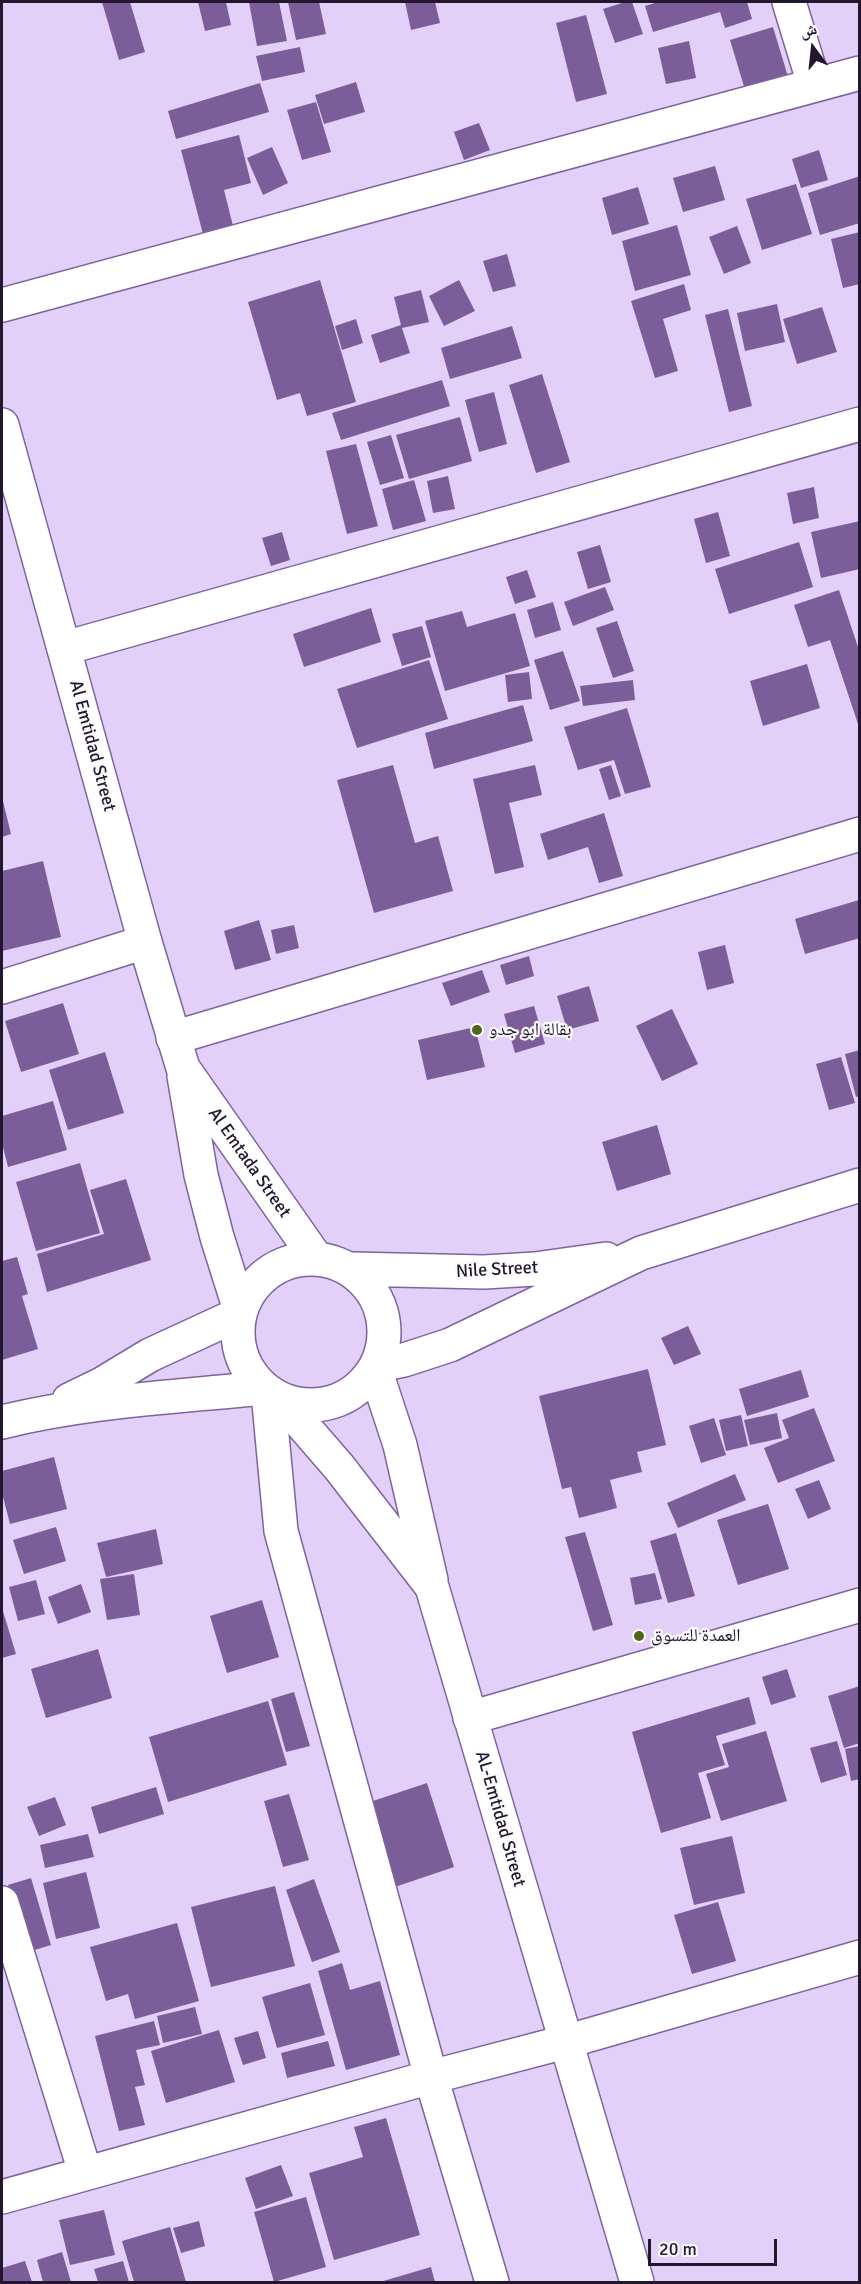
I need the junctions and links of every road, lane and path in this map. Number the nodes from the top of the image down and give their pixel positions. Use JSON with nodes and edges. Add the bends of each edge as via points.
{"nodes":[{"id":1,"x":789,"y":2,"type":"edge"},
{"id":2,"x":860,"y":73,"type":"edge"},
{"id":3,"x":814,"y":84,"type":"junction"},
{"id":4,"x":2,"y":305,"type":"edge"},
{"id":5,"x":860,"y":424,"type":"edge"},
{"id":6,"x":2,"y":425,"type":"edge"},
{"id":7,"x":65,"y":648,"type":"junction"},
{"id":8,"x":860,"y":834,"type":"edge"},
{"id":9,"x":145,"y":942,"type":"junction"},
{"id":10,"x":2,"y":987,"type":"edge"},
{"id":11,"x":178,"y":1053,"type":"junction"},
{"id":12,"x":860,"y":1185,"type":"edge"},
{"id":13,"x":641,"y":1253,"type":"junction"},
{"id":14,"x":316,"y":1258,"type":"junction"},
{"id":15,"x":351,"y":1269,"type":"junction"},
{"id":16,"x":240,"y":1312,"type":"junction"},
{"id":17,"x":376,"y":1367,"type":"junction"},
{"id":18,"x":270,"y":1393,"type":"junction"},
{"id":19,"x":49,"y":1410,"type":"junction"},
{"id":20,"x":2,"y":1422,"type":"edge"},
{"id":21,"x":432,"y":1587,"type":"junction"},
{"id":22,"x":860,"y":1605,"type":"edge"},
{"id":23,"x":470,"y":1718,"type":"junction"},
{"id":24,"x":2,"y":1903,"type":"edge"},
{"id":25,"x":860,"y":1957,"type":"edge"},
{"id":26,"x":565,"y":2042,"type":"junction"},
{"id":27,"x":431,"y":2077,"type":"junction"},
{"id":28,"x":85,"y":2172,"type":"junction"},
{"id":29,"x":2,"y":2197,"type":"edge"},
{"id":30,"x":492,"y":2283,"type":"edge"},
{"id":31,"x":637,"y":2283,"type":"edge"}],
"edges":[{"from":1,"to":3,"type":"street"},
{"from":2,"to":3,"type":"street"},
{"from":3,"to":4,"type":"street"},
{"from":5,"to":7,"type":"street"},
{"from":6,"to":7,"type":"street","name":"Al Emtidad Street"},
{"from":7,"to":9,"type":"street","name":"Al Emtidad Street"},
{"from":8,"to":11,"type":"street"},
{"from":9,"to":10,"type":"street"},
{"from":9,"to":11,"type":"street","name":"Al Emtidad Street"},
{"from":11,"to":14,"type":"street","name":"Al Emtada Street"},
{"from":11,"to":16,"type":"street","via":[[201,1175]]},
{"from":12,"to":13,"type":"street","name":"Nile Street"},
{"from":13,"to":15,"type":"street","name":"Nile Street","via":[[535,1269],[484,1272]]},
{"from":13,"to":17,"type":"street","name":"Nile Street","via":[[450,1345]]},
{"from":14,"to":15,"type":"street"},
{"from":14,"to":16,"type":"street","via":[[284,1263],[256,1282]]},
{"from":15,"to":17,"type":"street","via":[[368,1284],[385,1323],[384,1344]]},
{"from":16,"to":18,"type":"street","via":[[237,1341],[246,1367]]},
{"from":16,"to":19,"type":"street"},
{"from":17,"to":18,"type":"street","via":[[362,1386],[323,1405],[302,1406]]},
{"from":17,"to":21,"type":"street","via":[[400,1445]]},
{"from":18,"to":19,"type":"street","via":[[149,1398]]},
{"from":18,"to":21,"type":"street","name":"AL-Emtidad Street","via":[[324,1448]]},
{"from":18,"to":27,"type":"street","via":[[281,1531]]},
{"from":19,"to":20,"type":"street"},
{"from":21,"to":23,"type":"street","name":"AL-Emtidad Street"},
{"from":22,"to":23,"type":"street"},
{"from":23,"to":26,"type":"street","name":"AL-Emtidad Street"},
{"from":24,"to":28,"type":"street"},
{"from":25,"to":26,"type":"street"},
{"from":26,"to":27,"type":"street"},
{"from":26,"to":31,"type":"street","name":"AL-Emtidad Street"},
{"from":27,"to":28,"type":"street"},
{"from":27,"to":30,"type":"street"},
{"from":28,"to":29,"type":"street"}]}
